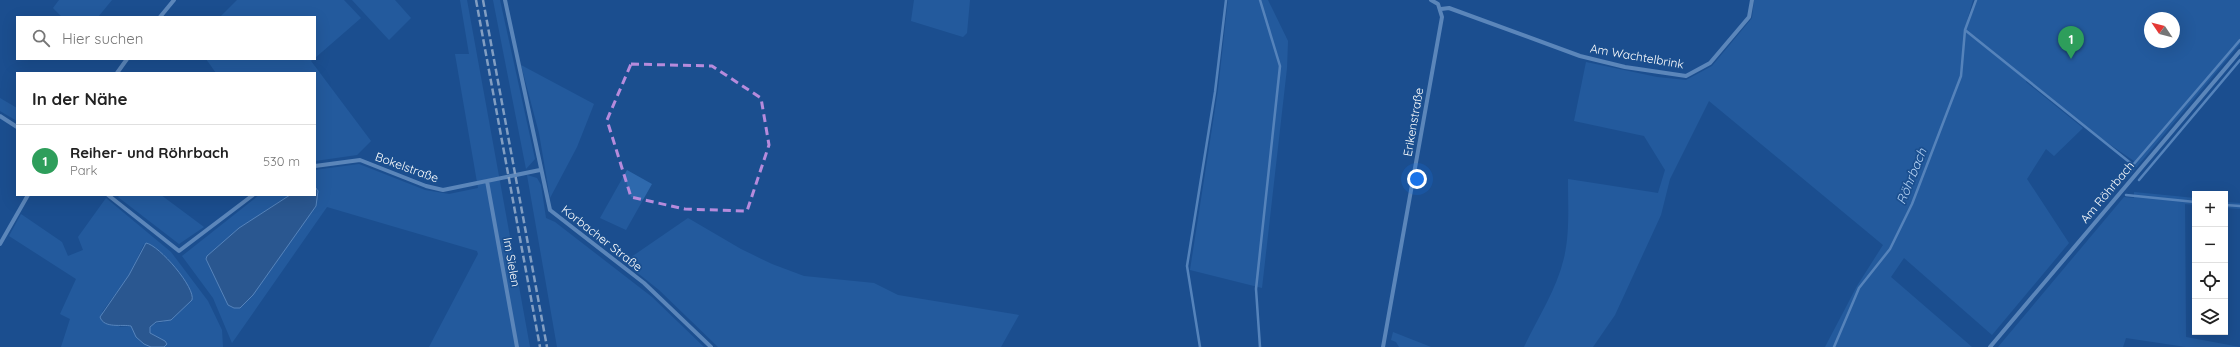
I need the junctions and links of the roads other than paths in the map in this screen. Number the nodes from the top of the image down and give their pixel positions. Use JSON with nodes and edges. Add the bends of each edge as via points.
{"nodes":[{"id":1,"x":174,"y":0,"type":"edge"},
{"id":2,"x":505,"y":0,"type":"edge"},
{"id":3,"x":1431,"y":0,"type":"edge"},
{"id":4,"x":1752,"y":0,"type":"edge"},
{"id":5,"x":1441,"y":9,"type":"junction"},
{"id":6,"x":161,"y":16,"type":"edge"},
{"id":7,"x":2240,"y":50,"type":"edge"},
{"id":8,"x":126,"y":60,"type":"edge"},
{"id":9,"x":118,"y":72,"type":"edge"},
{"id":10,"x":0,"y":116,"type":"edge"},
{"id":11,"x":16,"y":126,"type":"edge"},
{"id":12,"x":316,"y":166,"type":"edge"},
{"id":13,"x":540,"y":170,"type":"junction"},
{"id":14,"x":487,"y":181,"type":"junction"},
{"id":15,"x":27,"y":196,"type":"edge"},
{"id":16,"x":109,"y":196,"type":"edge"},
{"id":17,"x":252,"y":196,"type":"edge"},
{"id":18,"x":0,"y":244,"type":"edge"},
{"id":19,"x":517,"y":347,"type":"edge"},
{"id":20,"x":711,"y":347,"type":"edge"},
{"id":21,"x":1383,"y":347,"type":"edge"},
{"id":22,"x":1990,"y":347,"type":"edge"}],
"edges":[{"from":1,"to":6,"type":"street"},
{"from":2,"to":13,"type":"street","name":"Korbacher Straße"},
{"from":3,"to":5,"type":"street"},
{"from":4,"to":5,"type":"street","name":"Am Wachtelbrink","via":[[1749,17],[1710,63],[1686,76],[1625,67],[1580,56],[1448,8]]},
{"from":5,"to":21,"type":"street","name":"Erikenstraße","via":[[1442,17]]},
{"from":7,"to":22,"type":"street","name":"Am Röhrbach"},
{"from":8,"to":9,"type":"street"},
{"from":10,"to":11,"type":"street"},
{"from":12,"to":14,"type":"street","name":"Bokelstraße","via":[[360,160],[426,186],[443,190]]},
{"from":13,"to":14,"type":"street","name":"Bokelstraße"},
{"from":13,"to":20,"type":"street","name":"Korbacher Straße","via":[[550,210],[644,284]]},
{"from":14,"to":19,"type":"street","name":"Im Sielen"},
{"from":15,"to":18,"type":"street"},
{"from":16,"to":17,"type":"street","via":[[180,251]]}]}
